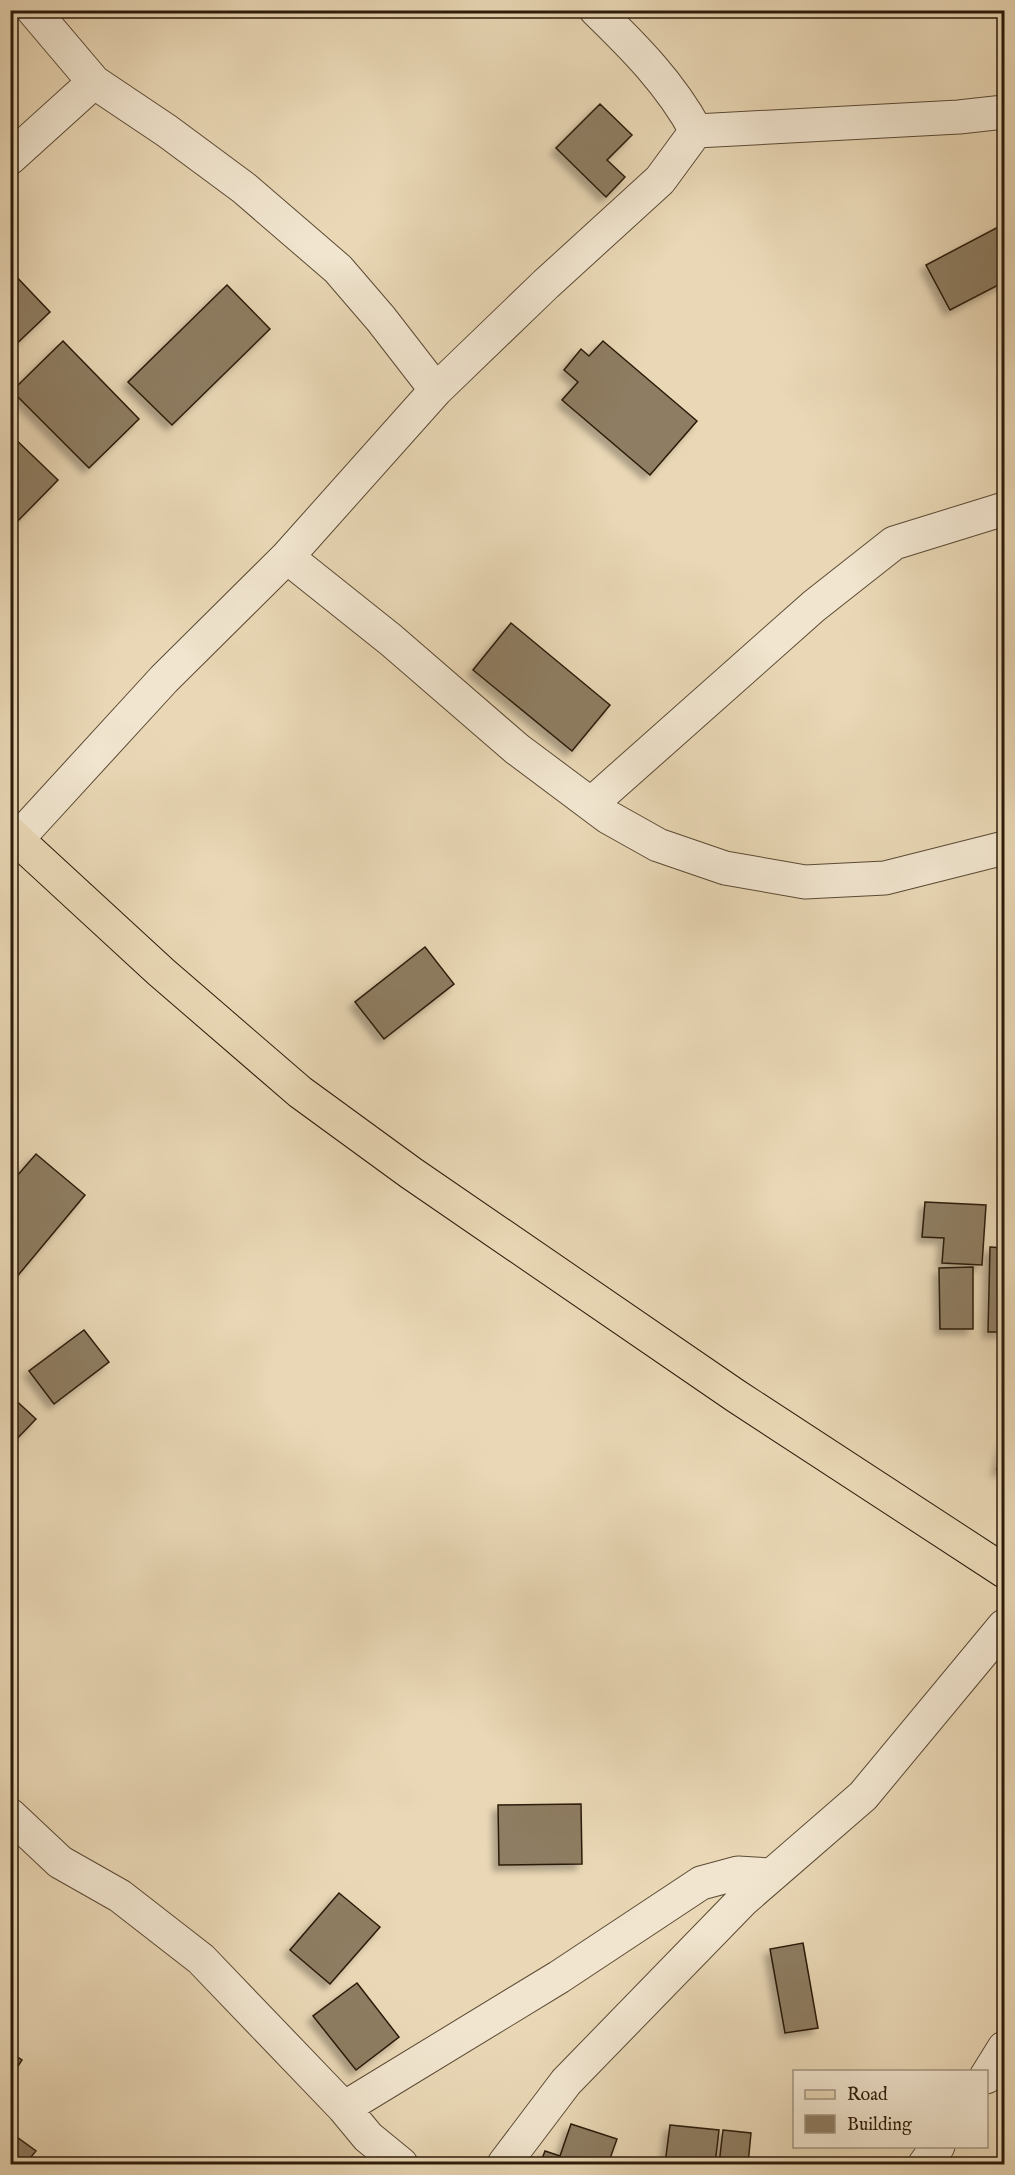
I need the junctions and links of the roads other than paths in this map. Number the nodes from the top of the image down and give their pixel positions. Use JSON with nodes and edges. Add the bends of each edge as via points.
{"nodes":[{"id":1,"x":33,"y":10,"type":"edge"},
{"id":2,"x":596,"y":10,"type":"edge"},
{"id":3,"x":94,"y":82,"type":"junction"},
{"id":4,"x":1005,"y":112,"type":"edge"},
{"id":5,"x":696,"y":131,"type":"junction"},
{"id":6,"x":10,"y":158,"type":"edge"},
{"id":7,"x":436,"y":390,"type":"junction"},
{"id":8,"x":1005,"y":509,"type":"edge"},
{"id":9,"x":287,"y":557,"type":"junction"},
{"id":10,"x":591,"y":804,"type":"junction"},
{"id":11,"x":13,"y":840,"type":"edge"},
{"id":12,"x":1005,"y":848,"type":"edge"},
{"id":13,"x":1005,"y":1571,"type":"edge"},
{"id":14,"x":1005,"y":1626,"type":"edge"},
{"id":15,"x":11,"y":1816,"type":"edge"},
{"id":16,"x":772,"y":1875,"type":"junction"},
{"id":17,"x":1005,"y":2048,"type":"edge"},
{"id":18,"x":988,"y":2075,"type":"edge"},
{"id":19,"x":344,"y":2108,"type":"junction"},
{"id":20,"x":937,"y":2148,"type":"edge"},
{"id":21,"x":401,"y":2164,"type":"edge"},
{"id":22,"x":504,"y":2164,"type":"edge"},
{"id":23,"x":925,"y":2164,"type":"edge"}],
"edges":[{"from":1,"to":3,"type":"street"},
{"from":2,"to":5,"type":"street","via":[[638,50],[683,106]]},
{"from":3,"to":6,"type":"street"},
{"from":3,"to":7,"type":"street","via":[[244,188],[338,269]]},
{"from":4,"to":5,"type":"street"},
{"from":5,"to":7,"type":"street","via":[[660,180]]},
{"from":7,"to":9,"type":"street"},
{"from":8,"to":10,"type":"street","via":[[894,543],[814,606]]},
{"from":9,"to":10,"type":"street","via":[[517,749]]},
{"from":9,"to":11,"type":"street","via":[[164,679]]},
{"from":10,"to":12,"type":"street","via":[[658,845],[725,868],[805,882],[885,878]]},
{"from":11,"to":13,"type":"main road","via":[[300,1092],[726,1389]]},
{"from":14,"to":16,"type":"street","via":[[863,1797]]},
{"from":15,"to":19,"type":"street","via":[[60,1862],[120,1896],[201,1959]]},
{"from":16,"to":19,"type":"street","via":[[738,1873],[701,1883],[549,1983]]},
{"from":16,"to":22,"type":"street","via":[[566,2082]]},
{"from":17,"to":18,"type":"street"},
{"from":19,"to":21,"type":"street","via":[[368,2137]]},
{"from":20,"to":23,"type":"street"}]}
